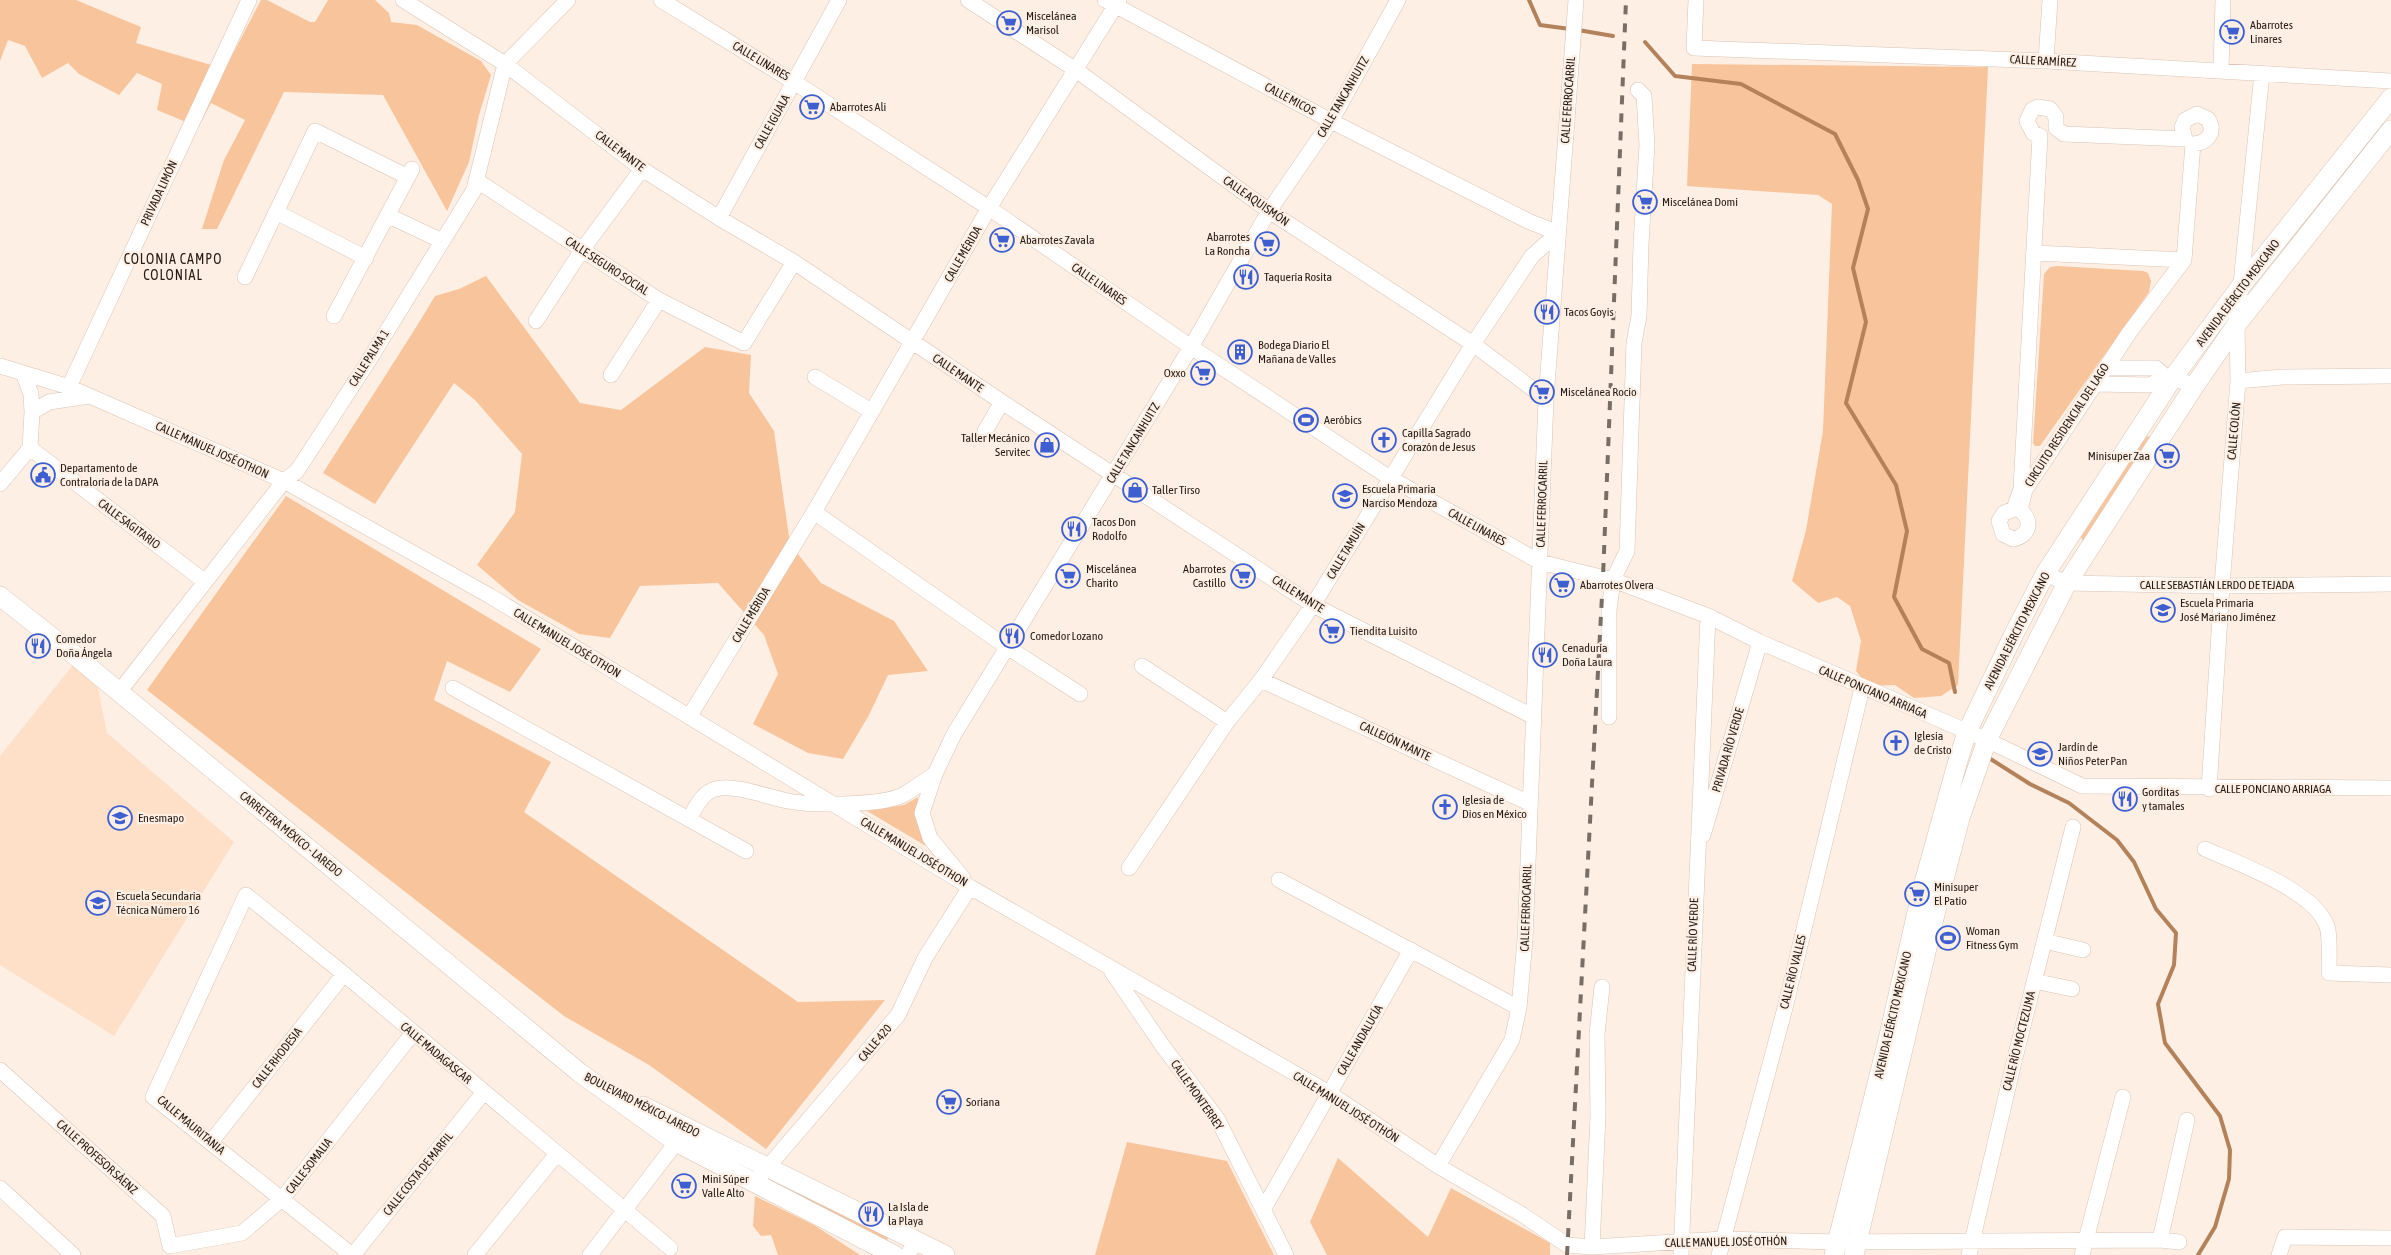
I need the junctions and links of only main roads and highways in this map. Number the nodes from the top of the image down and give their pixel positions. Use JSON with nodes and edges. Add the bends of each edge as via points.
{"nodes":[{"id":1,"x":2391,"y":98,"type":"edge"},
{"id":2,"x":2391,"y":130,"type":"edge"},
{"id":3,"x":0,"y":596,"type":"edge"},
{"id":4,"x":1896,"y":1046,"type":"junction"},
{"id":5,"x":580,"y":1072,"type":"joint"},
{"id":6,"x":681,"y":1135,"type":"junction"},
{"id":7,"x":855,"y":1236,"type":"junction"},
{"id":8,"x":1836,"y":1248,"type":"edge"},
{"id":9,"x":1855,"y":1248,"type":"edge"},
{"id":10,"x":931,"y":1250,"type":"edge"},
{"id":11,"x":871,"y":1255,"type":"edge"},
{"id":12,"x":894,"y":1255,"type":"edge"}],
"edges":[{"from":1,"to":4,"type":"main road","name":"AVENIDA EJÉRCITO MEXICANO","via":[[2169,378],[2045,574],[1967,732],[1922,890]]},
{"from":2,"to":4,"type":"main road","name":"AVENIDA EJÉRCITO MEXICANO","via":[[2237,324],[2067,583],[1987,740],[1960,818]]},
{"from":3,"to":5,"type":"main road","name":"CARRETERA MÉXICO - LAREDO"},
{"from":4,"to":8,"type":"main road","name":"AVENIDA EJÉRCITO MEXICANO"},
{"from":4,"to":9,"type":"main road","name":"AVENIDA EJÉRCITO MEXICANO"},
{"from":5,"to":6,"type":"main road","name":"BOULEVARD MÉXICO-LAREDO"},
{"from":6,"to":7,"type":"main road","name":"BOULEVARD MÉXICO-LAREDO","via":[[755,1182]]},
{"from":6,"to":10,"type":"main road","name":"BOULEVARD MÉXICO-LAREDO","via":[[769,1168]]},
{"from":7,"to":11,"type":"main road","via":[[871,1250]]},
{"from":7,"to":12,"type":"main road","name":"BOULEVARD MÉXICO-LAREDO"}]}
